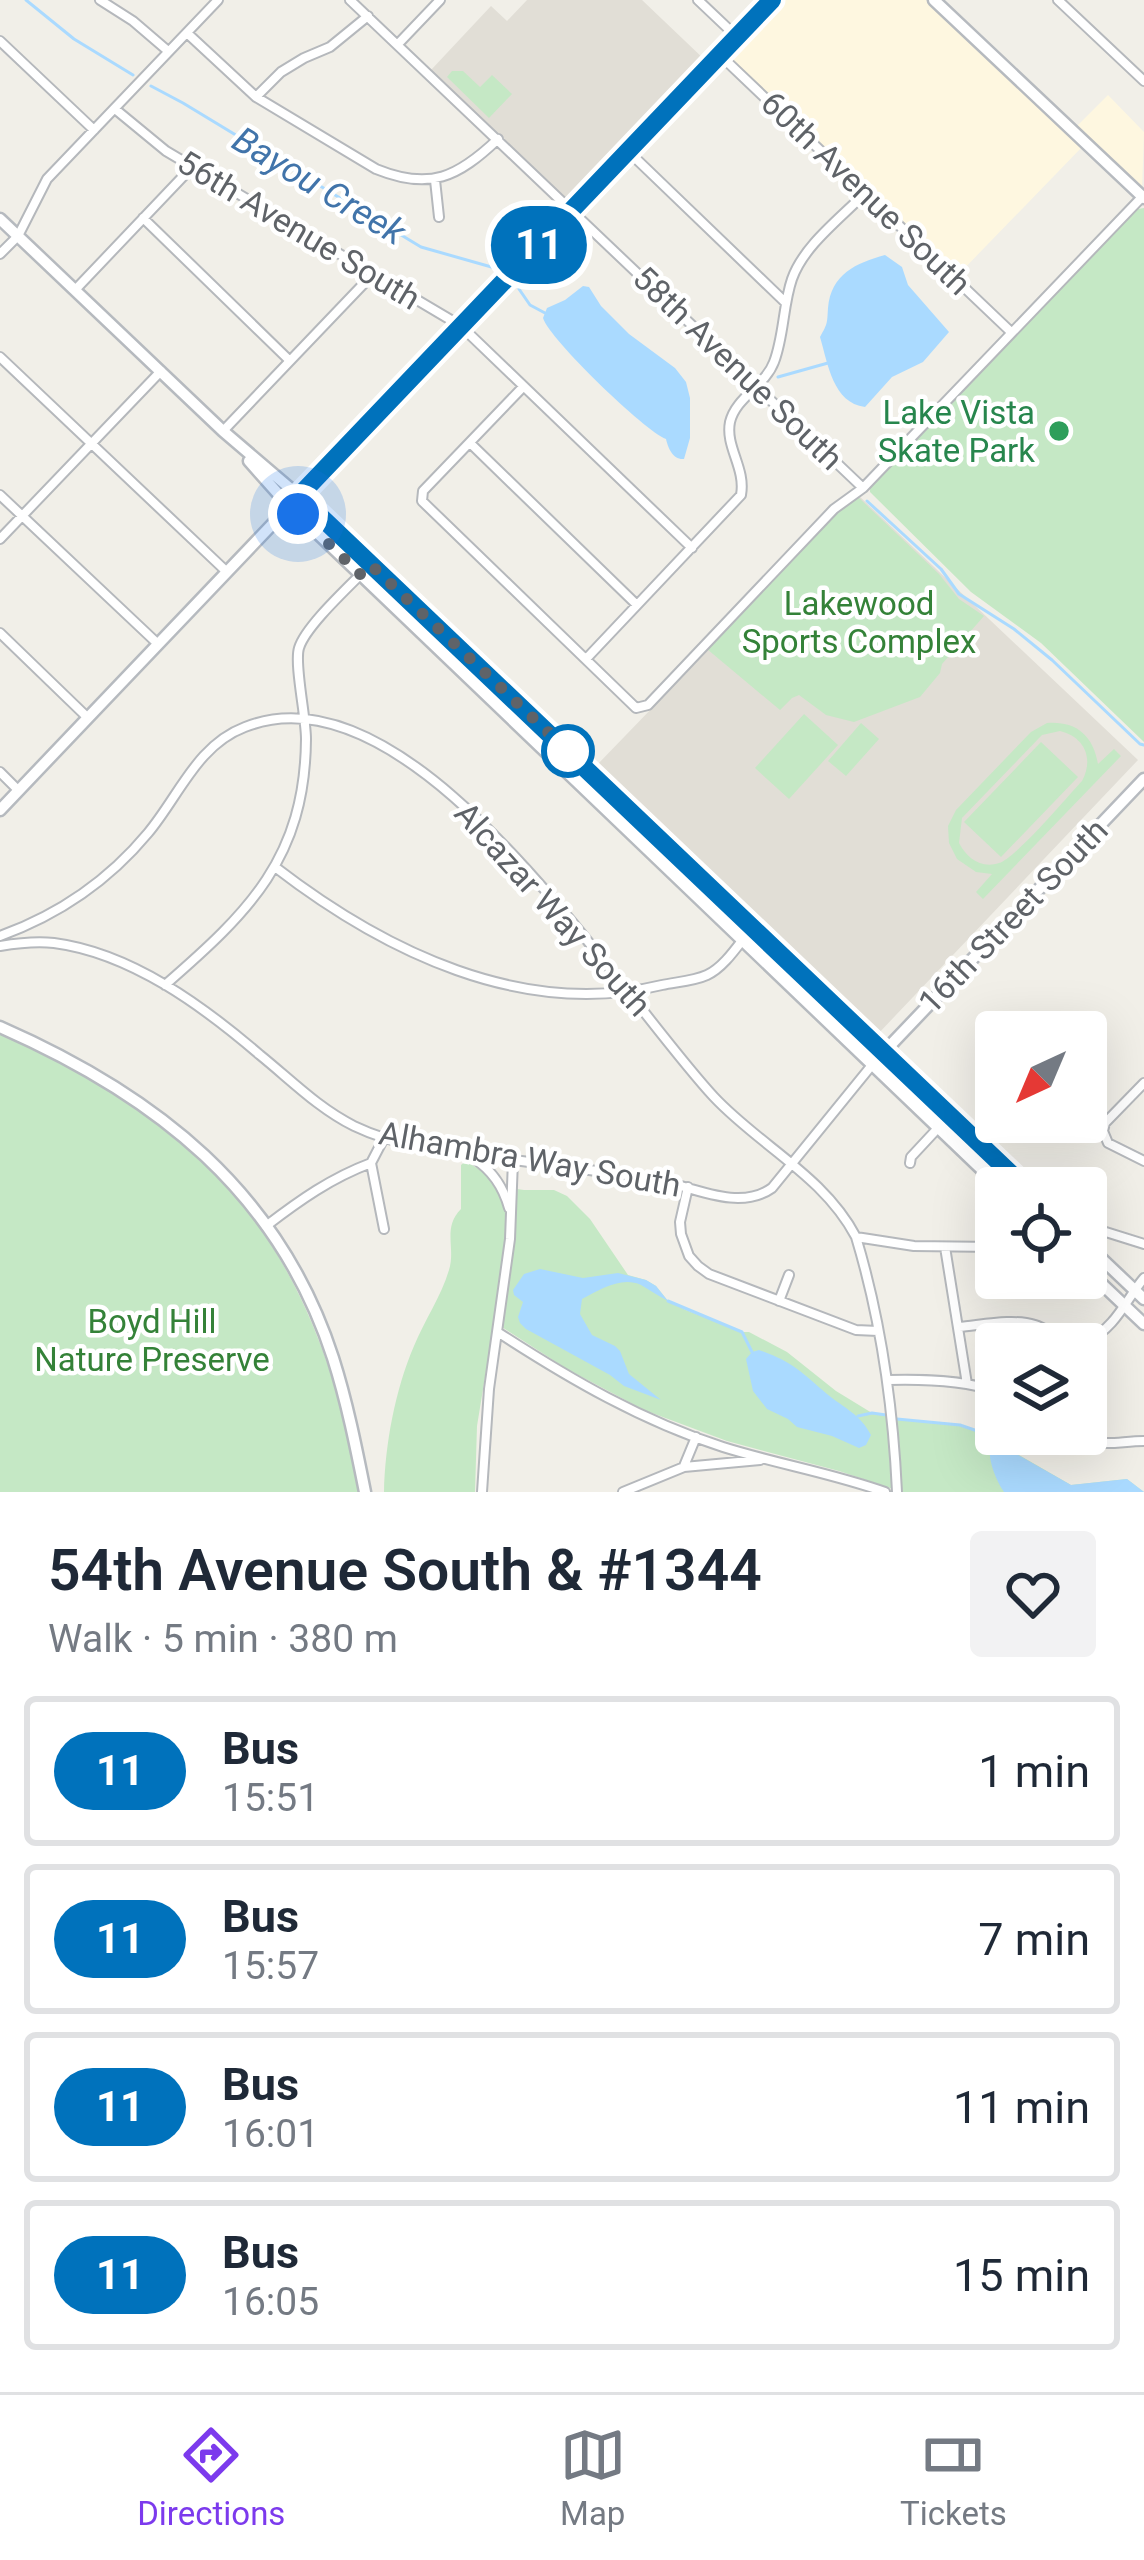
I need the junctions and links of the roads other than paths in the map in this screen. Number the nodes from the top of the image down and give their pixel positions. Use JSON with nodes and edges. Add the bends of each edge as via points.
{"nodes":[{"id":1,"x":218,"y":0,"type":"edge"},
{"id":2,"x":350,"y":0,"type":"edge"},
{"id":3,"x":440,"y":0,"type":"edge"},
{"id":4,"x":698,"y":0,"type":"edge"},
{"id":5,"x":772,"y":0,"type":"edge"},
{"id":6,"x":934,"y":0,"type":"edge"},
{"id":7,"x":1058,"y":0,"type":"edge"},
{"id":8,"x":105,"y":1,"type":"edge"},
{"id":9,"x":368,"y":16,"type":"junction"},
{"id":10,"x":187,"y":33,"type":"junction"},
{"id":11,"x":737,"y":37,"type":"junction"},
{"id":12,"x":0,"y":41,"type":"edge"},
{"id":13,"x":398,"y":44,"type":"junction"},
{"id":14,"x":168,"y":51,"type":"junction"},
{"id":15,"x":720,"y":55,"type":"junction"},
{"id":16,"x":1144,"y":81,"type":"edge"},
{"id":17,"x":256,"y":98,"type":"junction"},
{"id":18,"x":116,"y":109,"type":"junction"},
{"id":19,"x":94,"y":130,"type":"junction"},
{"id":20,"x":498,"y":139,"type":"junction"},
{"id":21,"x":629,"y":152,"type":"junction"},
{"id":22,"x":193,"y":166,"type":"junction"},
{"id":23,"x":435,"y":180,"type":"junction"},
{"id":24,"x":866,"y":193,"type":"junction"},
{"id":25,"x":1143,"y":196,"type":"edge"},
{"id":26,"x":573,"y":210,"type":"junction"},
{"id":27,"x":439,"y":217,"type":"dead end"},
{"id":28,"x":143,"y":218,"type":"junction"},
{"id":29,"x":0,"y":219,"type":"edge"},
{"id":30,"x":18,"y":236,"type":"junction"},
{"id":31,"x":0,"y":254,"type":"edge"},
{"id":32,"x":373,"y":274,"type":"junction"},
{"id":33,"x":76,"y":290,"type":"junction"},
{"id":34,"x":786,"y":303,"type":"junction"},
{"id":35,"x":461,"y":326,"type":"junction"},
{"id":36,"x":1011,"y":332,"type":"junction"},
{"id":37,"x":0,"y":357,"type":"edge"},
{"id":38,"x":289,"y":360,"type":"junction"},
{"id":39,"x":161,"y":371,"type":"junction"},
{"id":40,"x":757,"y":386,"type":"junction"},
{"id":41,"x":523,"y":387,"type":"junction"},
{"id":42,"x":223,"y":431,"type":"junction"},
{"id":43,"x":92,"y":443,"type":"junction"},
{"id":44,"x":470,"y":443,"type":"junction"},
{"id":45,"x":863,"y":488,"type":"junction"},
{"id":46,"x":0,"y":495,"type":"edge"},
{"id":47,"x":299,"y":496,"type":"junction"},
{"id":48,"x":289,"y":506,"type":"junction"},
{"id":49,"x":22,"y":516,"type":"junction"},
{"id":50,"x":0,"y":539,"type":"edge"},
{"id":51,"x":692,"y":548,"type":"junction"},
{"id":52,"x":371,"y":565,"type":"junction"},
{"id":53,"x":227,"y":572,"type":"junction"},
{"id":54,"x":361,"y":575,"type":"junction"},
{"id":55,"x":638,"y":605,"type":"junction"},
{"id":56,"x":0,"y":633,"type":"edge"},
{"id":57,"x":158,"y":644,"type":"junction"},
{"id":58,"x":586,"y":659,"type":"junction"},
{"id":59,"x":88,"y":718,"type":"junction"},
{"id":60,"x":306,"y":718,"type":"junction"},
{"id":61,"x":588,"y":770,"type":"junction"},
{"id":62,"x":0,"y":772,"type":"edge"},
{"id":63,"x":1144,"y":779,"type":"edge"},
{"id":64,"x":577,"y":782,"type":"junction"},
{"id":65,"x":19,"y":790,"type":"junction"},
{"id":66,"x":0,"y":810,"type":"edge"},
{"id":67,"x":275,"y":867,"type":"junction"},
{"id":68,"x":752,"y":928,"type":"junction"},
{"id":69,"x":0,"y":935,"type":"edge"},
{"id":70,"x":741,"y":940,"type":"junction"},
{"id":71,"x":0,"y":946,"type":"edge"},
{"id":72,"x":165,"y":985,"type":"junction"},
{"id":73,"x":630,"y":993,"type":"junction"},
{"id":74,"x":0,"y":1027,"type":"edge"},
{"id":75,"x":883,"y":1053,"type":"junction"},
{"id":76,"x":872,"y":1066,"type":"junction"},
{"id":77,"x":1144,"y":1083,"type":"edge"},
{"id":78,"x":938,"y":1129,"type":"junction"},
{"id":79,"x":384,"y":1138,"type":"junction"},
{"id":80,"x":467,"y":1155,"type":"junction"},
{"id":81,"x":513,"y":1160,"type":"junction"},
{"id":82,"x":1144,"y":1161,"type":"edge"},
{"id":83,"x":371,"y":1163,"type":"junction"},
{"id":84,"x":910,"y":1163,"type":"dead end"},
{"id":85,"x":792,"y":1165,"type":"junction"},
{"id":86,"x":979,"y":1167,"type":"edge"},
{"id":87,"x":1005,"y":1167,"type":"edge"},
{"id":88,"x":688,"y":1186,"type":"junction"},
{"id":89,"x":511,"y":1216,"type":"junction"},
{"id":90,"x":266,"y":1226,"type":"junction"},
{"id":91,"x":384,"y":1229,"type":"dead end"},
{"id":92,"x":1107,"y":1232,"type":"edge"},
{"id":93,"x":856,"y":1237,"type":"junction"},
{"id":94,"x":1144,"y":1244,"type":"edge"},
{"id":95,"x":945,"y":1247,"type":"junction"},
{"id":96,"x":975,"y":1247,"type":"edge"},
{"id":97,"x":1107,"y":1264,"type":"edge"},
{"id":98,"x":790,"y":1275,"type":"dead end"},
{"id":99,"x":1144,"y":1278,"type":"edge"},
{"id":100,"x":1107,"y":1289,"type":"edge"},
{"id":101,"x":1139,"y":1294,"type":"edge"},
{"id":102,"x":779,"y":1301,"type":"junction"},
{"id":103,"x":1126,"y":1307,"type":"junction"},
{"id":104,"x":1144,"y":1324,"type":"edge"},
{"id":105,"x":959,"y":1327,"type":"junction"},
{"id":106,"x":878,"y":1330,"type":"junction"},
{"id":107,"x":499,"y":1333,"type":"junction"},
{"id":108,"x":888,"y":1380,"type":"junction"},
{"id":109,"x":967,"y":1384,"type":"junction"},
{"id":110,"x":975,"y":1386,"type":"edge"},
{"id":111,"x":695,"y":1437,"type":"junction"},
{"id":112,"x":1143,"y":1441,"type":"edge"},
{"id":113,"x":1107,"y":1444,"type":"edge"},
{"id":114,"x":768,"y":1460,"type":"junction"},
{"id":115,"x":684,"y":1467,"type":"junction"},
{"id":116,"x":364,"y":1492,"type":"edge"},
{"id":117,"x":482,"y":1492,"type":"edge"},
{"id":118,"x":623,"y":1492,"type":"edge"},
{"id":119,"x":885,"y":1492,"type":"edge"},
{"id":120,"x":897,"y":1492,"type":"edge"}],
"edges":[{"from":1,"to":10,"type":"street"},
{"from":2,"to":9,"type":"street","name":"58th Avenue South"},
{"from":3,"to":13,"type":"street"},
{"from":4,"to":11,"type":"street"},
{"from":5,"to":11,"type":"main road"},
{"from":6,"to":25,"type":"main road"},
{"from":7,"to":16,"type":"street"},
{"from":8,"to":14,"type":"street"},
{"from":9,"to":13,"type":"street","name":"58th Avenue South"},
{"from":9,"to":17,"type":"street","via":[[281,72]]},
{"from":10,"to":14,"type":"street"},
{"from":10,"to":17,"type":"street"},
{"from":11,"to":15,"type":"main road"},
{"from":12,"to":19,"type":"street"},
{"from":13,"to":20,"type":"street","name":"58th Avenue South"},
{"from":14,"to":18,"type":"street"},
{"from":15,"to":21,"type":"main road"},
{"from":15,"to":24,"type":"street","name":"60th Avenue South"},
{"from":17,"to":23,"type":"street","via":[[376,170]]},
{"from":18,"to":19,"type":"street"},
{"from":18,"to":22,"type":"street","name":"56th Avenue South"},
{"from":19,"to":30,"type":"street","via":[[47,179]]},
{"from":20,"to":23,"type":"street"},
{"from":20,"to":26,"type":"street","name":"58th Avenue South"},
{"from":21,"to":26,"type":"main road"},
{"from":21,"to":34,"type":"street"},
{"from":22,"to":28,"type":"street"},
{"from":22,"to":32,"type":"street","name":"56th Avenue South"},
{"from":23,"to":27,"type":"street"},
{"from":24,"to":34,"type":"street","via":[[804,256]]},
{"from":24,"to":36,"type":"street","name":"60th Avenue South"},
{"from":25,"to":36,"type":"street"},
{"from":26,"to":35,"type":"main road"},
{"from":26,"to":40,"type":"street","name":"58th Avenue South"},
{"from":28,"to":33,"type":"street"},
{"from":28,"to":38,"type":"street"},
{"from":29,"to":30,"type":"main road"},
{"from":30,"to":31,"type":"street"},
{"from":30,"to":33,"type":"main road"},
{"from":32,"to":35,"type":"street","name":"56th Avenue South"},
{"from":32,"to":38,"type":"street"},
{"from":33,"to":39,"type":"main road"},
{"from":34,"to":40,"type":"street","via":[[774,362]]},
{"from":35,"to":41,"type":"street","name":"56th Avenue South"},
{"from":35,"to":47,"type":"main road"},
{"from":36,"to":45,"type":"street"},
{"from":37,"to":43,"type":"street"},
{"from":38,"to":42,"type":"street"},
{"from":39,"to":42,"type":"main road"},
{"from":39,"to":43,"type":"street"},
{"from":40,"to":45,"type":"street","name":"58th Avenue South"},
{"from":40,"to":51,"type":"street","via":[[730,419],[741,495]]},
{"from":41,"to":44,"type":"street"},
{"from":41,"to":51,"type":"street","name":"56th Avenue South"},
{"from":42,"to":47,"type":"main road"},
{"from":42,"to":48,"type":"main road"},
{"from":43,"to":49,"type":"street"},
{"from":43,"to":53,"type":"street"},
{"from":44,"to":55,"type":"street"},
{"from":44,"to":58,"type":"street","via":[[423,490],[422,501]]},
{"from":45,"to":58,"type":"street","via":[[648,705],[636,708]]},
{"from":46,"to":49,"type":"street"},
{"from":47,"to":48,"type":"main road"},
{"from":47,"to":52,"type":"main road"},
{"from":48,"to":53,"type":"main road"},
{"from":48,"to":54,"type":"main road"},
{"from":49,"to":50,"type":"street"},
{"from":49,"to":57,"type":"street"},
{"from":51,"to":55,"type":"street"},
{"from":52,"to":54,"type":"street"},
{"from":52,"to":61,"type":"main road"},
{"from":53,"to":57,"type":"main road"},
{"from":54,"to":60,"type":"street","via":[[299,647]]},
{"from":54,"to":64,"type":"main road"},
{"from":55,"to":58,"type":"street"},
{"from":56,"to":59,"type":"street"},
{"from":57,"to":59,"type":"main road"},
{"from":59,"to":65,"type":"main road"},
{"from":60,"to":67,"type":"street","via":[[301,791]]},
{"from":60,"to":69,"type":"street","name":"Alcazar Way South","via":[[260,722],[224,738],[107,875],[50,914]]},
{"from":60,"to":73,"type":"street","name":"Alcazar Way South","via":[[385,746],[448,792]]},
{"from":61,"to":64,"type":"street"},
{"from":61,"to":68,"type":"main road"},
{"from":62,"to":65,"type":"street"},
{"from":63,"to":75,"type":"main road","name":"16th Street South"},
{"from":64,"to":70,"type":"main road"},
{"from":65,"to":66,"type":"main road"},
{"from":67,"to":72,"type":"street","via":[[237,920]]},
{"from":67,"to":73,"type":"street","via":[[351,921],[461,973],[530,990]]},
{"from":68,"to":70,"type":"street"},
{"from":68,"to":75,"type":"main road"},
{"from":70,"to":73,"type":"street","via":[[708,974]]},
{"from":70,"to":76,"type":"main road"},
{"from":71,"to":72,"type":"street","name":"Alhambra Way South","via":[[85,949]]},
{"from":72,"to":79,"type":"street","name":"Alhambra Way South","via":[[313,1100]]},
{"from":73,"to":85,"type":"street","name":"Alcazar Way South","via":[[715,1097]]},
{"from":74,"to":90,"type":"main road","via":[[145,1104],[212,1161]]},
{"from":75,"to":76,"type":"main road","name":"16th Street South"},
{"from":75,"to":87,"type":"main road"},
{"from":76,"to":78,"type":"main road"},
{"from":76,"to":85,"type":"street","name":"16th Street South"},
{"from":77,"to":82,"type":"street","via":[[1103,1131],[1108,1143]]},
{"from":78,"to":84,"type":"street"},
{"from":78,"to":86,"type":"main road"},
{"from":79,"to":80,"type":"street","name":"Alhambra Way South"},
{"from":79,"to":83,"type":"street"},
{"from":80,"to":81,"type":"street","name":"Alhambra Way South"},
{"from":80,"to":89,"type":"street","via":[[501,1185]]},
{"from":81,"to":88,"type":"street","name":"Alhambra Way South"},
{"from":81,"to":89,"type":"street"},
{"from":83,"to":90,"type":"street","via":[[308,1193]]},
{"from":83,"to":91,"type":"street"},
{"from":85,"to":88,"type":"street","name":"Alhambra Way South","via":[[751,1198]]},
{"from":85,"to":93,"type":"street","via":[[833,1200]]},
{"from":88,"to":102,"type":"street","via":[[680,1222],[689,1256],[709,1274]]},
{"from":89,"to":107,"type":"street"},
{"from":90,"to":116,"type":"main road","via":[[332,1355]]},
{"from":92,"to":94,"type":"street"},
{"from":93,"to":95,"type":"street"},
{"from":93,"to":106,"type":"street"},
{"from":95,"to":96,"type":"street"},
{"from":95,"to":105,"type":"street"},
{"from":97,"to":101,"type":"main road"},
{"from":98,"to":102,"type":"street"},
{"from":99,"to":101,"type":"street"},
{"from":100,"to":103,"type":"main road"},
{"from":101,"to":103,"type":"street"},
{"from":102,"to":106,"type":"street","via":[[856,1330]]},
{"from":103,"to":104,"type":"main road"},
{"from":103,"to":105,"type":"street","via":[[1077,1342],[1026,1323]]},
{"from":105,"to":109,"type":"street"},
{"from":106,"to":108,"type":"street"},
{"from":107,"to":111,"type":"street","via":[[583,1385]]},
{"from":107,"to":117,"type":"street"},
{"from":108,"to":109,"type":"street"},
{"from":108,"to":120,"type":"street"},
{"from":109,"to":110,"type":"street"},
{"from":111,"to":114,"type":"street"},
{"from":111,"to":115,"type":"street"},
{"from":112,"to":113,"type":"street"},
{"from":114,"to":115,"type":"street"},
{"from":114,"to":119,"type":"street"},
{"from":115,"to":118,"type":"street"}]}
